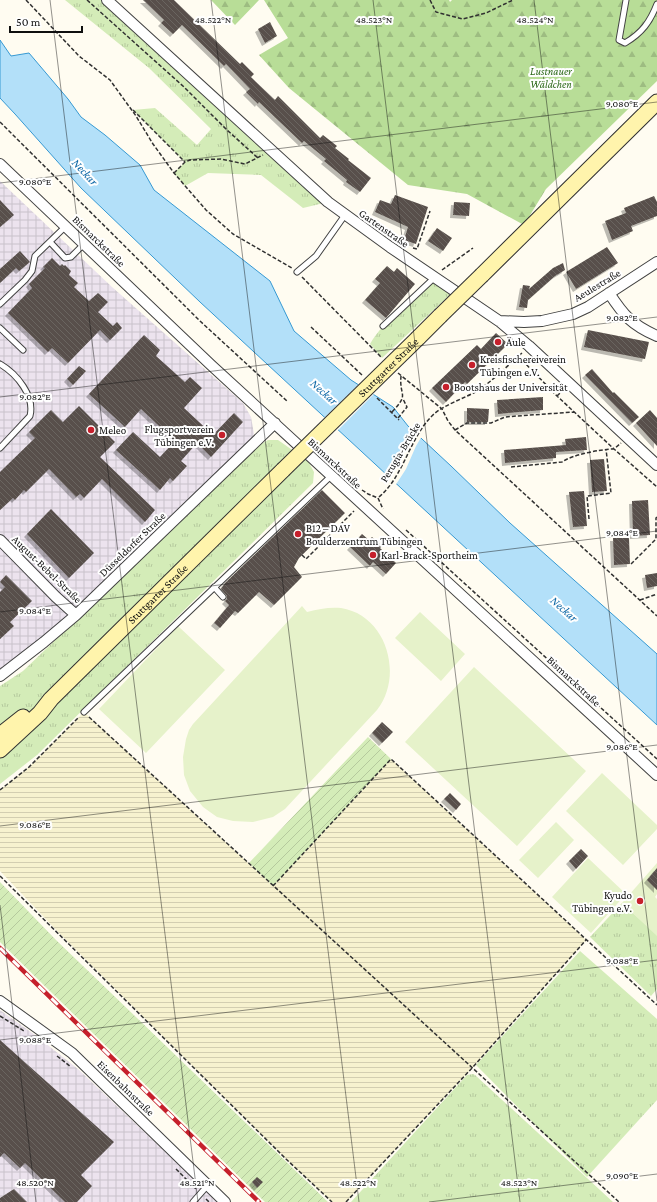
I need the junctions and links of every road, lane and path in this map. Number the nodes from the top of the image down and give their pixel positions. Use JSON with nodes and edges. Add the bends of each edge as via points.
{"nodes":[{"id":1,"x":26,"y":0,"type":"edge"},
{"id":2,"x":87,"y":0,"type":"edge"},
{"id":3,"x":107,"y":0,"type":"edge"},
{"id":4,"x":430,"y":0,"type":"edge"},
{"id":5,"x":513,"y":0,"type":"edge"},
{"id":6,"x":626,"y":0,"type":"edge"},
{"id":7,"x":657,"y":4,"type":"edge"},
{"id":8,"x":657,"y":102,"type":"edge"},
{"id":9,"x":133,"y":110,"type":"dead end"},
{"id":10,"x":0,"y":122,"type":"edge"},
{"id":11,"x":272,"y":151,"type":"junction"},
{"id":12,"x":258,"y":158,"type":"junction"},
{"id":13,"x":185,"y":162,"type":"junction"},
{"id":14,"x":0,"y":164,"type":"edge"},
{"id":15,"x":174,"y":173,"type":"junction"},
{"id":16,"x":430,"y":211,"type":"dead end"},
{"id":17,"x":344,"y":215,"type":"junction"},
{"id":18,"x":66,"y":226,"type":"junction"},
{"id":19,"x":50,"y":242,"type":"junction"},
{"id":20,"x":84,"y":244,"type":"junction"},
{"id":21,"x":413,"y":248,"type":"dead end"},
{"id":22,"x":473,"y":248,"type":"dead end"},
{"id":23,"x":657,"y":262,"type":"edge"},
{"id":24,"x":297,"y":272,"type":"junction"},
{"id":25,"x":434,"y":278,"type":"junction"},
{"id":26,"x":609,"y":293,"type":"junction"},
{"id":27,"x":0,"y":304,"type":"edge"},
{"id":28,"x":499,"y":321,"type":"junction"},
{"id":29,"x":311,"y":326,"type":"dead end"},
{"id":30,"x":383,"y":326,"type":"dead end"},
{"id":31,"x":0,"y":328,"type":"edge"},
{"id":32,"x":657,"y":336,"type":"edge"},
{"id":33,"x":529,"y":346,"type":"junction"},
{"id":34,"x":23,"y":350,"type":"dead end"},
{"id":35,"x":518,"y":356,"type":"junction"},
{"id":36,"x":382,"y":358,"type":"dead end"},
{"id":37,"x":0,"y":364,"type":"edge"},
{"id":38,"x":396,"y":372,"type":"dead end"},
{"id":39,"x":363,"y":375,"type":"dead end"},
{"id":40,"x":401,"y":376,"type":"junction"},
{"id":41,"x":377,"y":398,"type":"dead end"},
{"id":42,"x":403,"y":399,"type":"junction"},
{"id":43,"x":288,"y":402,"type":"dead end"},
{"id":44,"x":442,"y":409,"type":"junction"},
{"id":45,"x":392,"y":412,"type":"junction"},
{"id":46,"x":575,"y":412,"type":"junction"},
{"id":47,"x":274,"y":423,"type":"junction"},
{"id":48,"x":456,"y":430,"type":"junction"},
{"id":49,"x":0,"y":448,"type":"edge"},
{"id":50,"x":606,"y":449,"type":"junction"},
{"id":51,"x":614,"y":449,"type":"junction"},
{"id":52,"x":657,"y":465,"type":"edge"},
{"id":53,"x":511,"y":467,"type":"dead end"},
{"id":54,"x":331,"y":476,"type":"junction"},
{"id":55,"x":657,"y":487,"type":"edge"},
{"id":56,"x":361,"y":504,"type":"junction"},
{"id":57,"x":383,"y":510,"type":"dead end"},
{"id":58,"x":657,"y":517,"type":"edge"},
{"id":59,"x":589,"y":519,"type":"dead end"},
{"id":60,"x":403,"y":527,"type":"dead end"},
{"id":61,"x":0,"y":540,"type":"edge"},
{"id":62,"x":302,"y":555,"type":"dead end"},
{"id":63,"x":631,"y":564,"type":"dead end"},
{"id":64,"x":214,"y":587,"type":"junction"},
{"id":65,"x":657,"y":594,"type":"edge"},
{"id":66,"x":223,"y":597,"type":"dead end"},
{"id":67,"x":640,"y":600,"type":"junction"},
{"id":68,"x":76,"y":615,"type":"junction"},
{"id":69,"x":657,"y":616,"type":"edge"},
{"id":70,"x":0,"y":676,"type":"edge"},
{"id":71,"x":51,"y":699,"type":"junction"},
{"id":72,"x":84,"y":712,"type":"junction"},
{"id":73,"x":0,"y":735,"type":"edge"},
{"id":74,"x":0,"y":750,"type":"edge"},
{"id":75,"x":657,"y":759,"type":"edge"},
{"id":76,"x":657,"y":775,"type":"edge"},
{"id":77,"x":0,"y":790,"type":"edge"},
{"id":78,"x":0,"y":876,"type":"edge"},
{"id":79,"x":273,"y":886,"type":"junction"},
{"id":80,"x":586,"y":940,"type":"junction"},
{"id":81,"x":657,"y":1005,"type":"edge"},
{"id":82,"x":2,"y":1006,"type":"edge"},
{"id":83,"x":0,"y":1016,"type":"edge"},
{"id":84,"x":27,"y":1034,"type":"dead end"},
{"id":85,"x":55,"y":1054,"type":"dead end"},
{"id":86,"x":473,"y":1067,"type":"junction"},
{"id":87,"x":72,"y":1068,"type":"dead end"},
{"id":88,"x":173,"y":1167,"type":"dead end"},
{"id":89,"x":208,"y":1185,"type":"junction"},
{"id":90,"x":201,"y":1194,"type":"junction"},
{"id":91,"x":193,"y":1202,"type":"edge"},
{"id":92,"x":209,"y":1202,"type":"edge"},
{"id":93,"x":225,"y":1202,"type":"edge"},
{"id":94,"x":332,"y":1202,"type":"edge"},
{"id":95,"x":346,"y":1202,"type":"edge"},
{"id":96,"x":619,"y":1202,"type":"edge"}],
"edges":[{"from":1,"to":15,"type":"path","via":[[79,56],[110,80]]},
{"from":2,"to":12,"type":"path"},
{"from":3,"to":11,"type":"street","name":"Gartenstraße"},
{"from":4,"to":5,"type":"path","via":[[436,12],[463,19],[486,13]]},
{"from":6,"to":7,"type":"lane","via":[[619,34],[619,40],[625,43],[637,36],[646,26]]},
{"from":8,"to":71,"type":"main road","name":"Stuttgarter Straße","bridge":true},
{"from":9,"to":13,"type":"path"},
{"from":10,"to":43,"type":"path","via":[[200,321]]},
{"from":11,"to":12,"type":"path"},
{"from":11,"to":17,"type":"street","name":"Gartenstraße"},
{"from":12,"to":13,"type":"path","via":[[246,164],[221,159]]},
{"from":13,"to":15,"type":"path"},
{"from":14,"to":18,"type":"street","name":"Bismarckstraße"},
{"from":15,"to":24,"type":"path","via":[[206,210],[233,234]]},
{"from":16,"to":21,"type":"path","via":[[417,249]]},
{"from":17,"to":24,"type":"lane","via":[[316,256]]},
{"from":17,"to":25,"type":"street","name":"Gartenstraße"},
{"from":18,"to":19,"type":"lane"},
{"from":18,"to":20,"type":"street","name":"Bismarckstraße"},
{"from":19,"to":20,"type":"lane","via":[[65,258],[71,257]]},
{"from":19,"to":27,"type":"lane","via":[[35,256],[32,270],[25,280]]},
{"from":20,"to":47,"type":"street","name":"Bismarckstraße"},
{"from":22,"to":25,"type":"path"},
{"from":23,"to":26,"type":"street","name":"Aeulestraße"},
{"from":24,"to":36,"type":"path"},
{"from":25,"to":28,"type":"street","name":"Gartenstraße"},
{"from":25,"to":30,"type":"lane"},
{"from":26,"to":28,"type":"street","name":"Aeulestraße","via":[[578,312],[550,320]]},
{"from":26,"to":32,"type":"street","via":[[633,324]]},
{"from":28,"to":33,"type":"street","name":"Gartenstraße"},
{"from":29,"to":39,"type":"path"},
{"from":31,"to":34,"type":"lane"},
{"from":33,"to":35,"type":"path","name":"Perugia-Brücke"},
{"from":33,"to":52,"type":"street","name":"Gartenstraße"},
{"from":35,"to":44,"type":"path","name":"Perugia-Brücke","via":[[486,385]]},
{"from":35,"to":46,"type":"path"},
{"from":37,"to":49,"type":"lane","via":[[23,386],[31,411],[30,416]]},
{"from":38,"to":40,"type":"path"},
{"from":40,"to":42,"type":"path"},
{"from":40,"to":44,"type":"path"},
{"from":41,"to":45,"type":"path"},
{"from":42,"to":45,"type":"path"},
{"from":42,"to":45,"type":"path","via":[[407,407],[399,419]]},
{"from":44,"to":48,"type":"path"},
{"from":44,"to":57,"type":"path","name":"Perugia-Brücke","via":[[422,428],[397,475],[378,497]]},
{"from":46,"to":48,"type":"path","via":[[517,416],[490,423],[467,422]]},
{"from":46,"to":51,"type":"path"},
{"from":47,"to":54,"type":"street","name":"Bismarckstraße"},
{"from":47,"to":68,"type":"street","name":"Düsseldorfer Straße"},
{"from":48,"to":67,"type":"path"},
{"from":50,"to":51,"type":"path"},
{"from":50,"to":53,"type":"path","via":[[568,458],[562,462]]},
{"from":50,"to":59,"type":"path","via":[[611,493],[587,496]]},
{"from":51,"to":55,"type":"path"},
{"from":54,"to":56,"type":"street","name":"Bismarckstraße"},
{"from":54,"to":64,"type":"lane"},
{"from":56,"to":62,"type":"path","via":[[306,559]]},
{"from":56,"to":76,"type":"street","name":"Bismarckstraße"},
{"from":58,"to":63,"type":"path","via":[[656,539]]},
{"from":60,"to":75,"type":"path"},
{"from":61,"to":68,"type":"street","name":"August-Bebel-Straße"},
{"from":64,"to":66,"type":"lane"},
{"from":64,"to":72,"type":"lane"},
{"from":65,"to":67,"type":"path"},
{"from":67,"to":69,"type":"path"},
{"from":68,"to":70,"type":"street","name":"Düsseldorfer Straße"},
{"from":71,"to":73,"type":"main road","name":"Stuttgarter Straße"},
{"from":71,"to":74,"type":"main road","name":"Stuttgarter Straße","via":[[40,713]]},
{"from":72,"to":77,"type":"path","via":[[29,767]]},
{"from":72,"to":79,"type":"path"},
{"from":78,"to":94,"type":"path"},
{"from":79,"to":80,"type":"path","via":[[391,759]]},
{"from":79,"to":86,"type":"path"},
{"from":80,"to":81,"type":"path"},
{"from":80,"to":86,"type":"path"},
{"from":82,"to":89,"type":"street","name":"Eisenbahnstraße","via":[[72,1053]]},
{"from":83,"to":84,"type":"path"},
{"from":85,"to":87,"type":"path"},
{"from":86,"to":95,"type":"path"},
{"from":86,"to":96,"type":"path"},
{"from":88,"to":90,"type":"path"},
{"from":89,"to":90,"type":"lane"},
{"from":89,"to":93,"type":"street","name":"Eisenbahnstraße"},
{"from":90,"to":91,"type":"lane"},
{"from":90,"to":92,"type":"path"}]}
